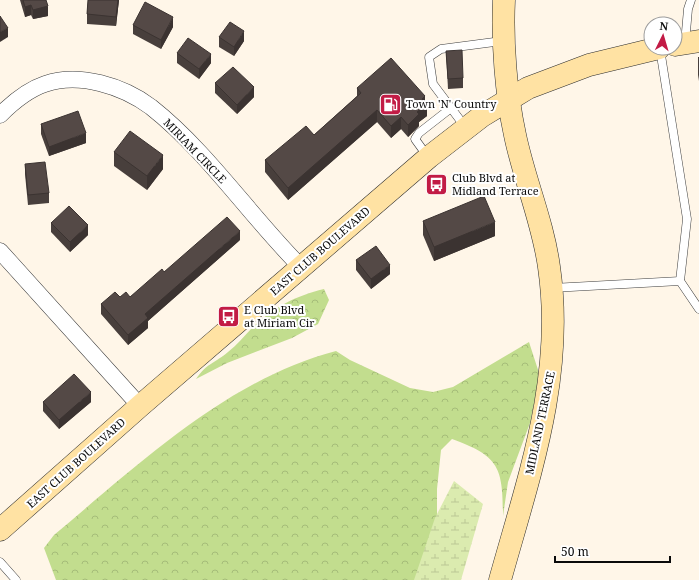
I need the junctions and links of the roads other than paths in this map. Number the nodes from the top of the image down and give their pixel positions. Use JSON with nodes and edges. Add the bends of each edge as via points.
{"nodes":[{"id":1,"x":504,"y":0,"type":"edge"},
{"id":2,"x":691,"y":0,"type":"edge"},
{"id":3,"x":505,"y":41,"type":"junction"},
{"id":4,"x":686,"y":43,"type":"edge"},
{"id":5,"x":643,"y":52,"type":"edge"},
{"id":6,"x":660,"y":56,"type":"edge"},
{"id":7,"x":508,"y":100,"type":"junction"},
{"id":8,"x":451,"y":108,"type":"junction"},
{"id":9,"x":0,"y":115,"type":"edge"},
{"id":10,"x":466,"y":128,"type":"junction"},
{"id":11,"x":429,"y":157,"type":"junction"},
{"id":12,"x":0,"y":251,"type":"edge"},
{"id":13,"x":301,"y":267,"type":"junction"},
{"id":14,"x":680,"y":281,"type":"junction"},
{"id":15,"x":552,"y":288,"type":"junction"},
{"id":16,"x":699,"y":309,"type":"edge"},
{"id":17,"x":140,"y":406,"type":"junction"},
{"id":18,"x":0,"y":530,"type":"edge"},
{"id":19,"x":0,"y":562,"type":"edge"},
{"id":20,"x":16,"y":580,"type":"edge"},
{"id":21,"x":500,"y":580,"type":"edge"}],
"edges":[{"from":1,"to":3,"type":"street","name":"MIDLAND TERRACE"},
{"from":2,"to":4,"type":"lane"},
{"from":3,"to":7,"type":"street","name":"MIDLAND TERRACE"},
{"from":3,"to":8,"type":"lane","via":[[441,49],[429,57],[433,84]]},
{"from":5,"to":7,"type":"street","name":"EAST CLUB BOULEVARD","via":[[589,65],[528,88]]},
{"from":6,"to":14,"type":"lane","via":[[687,219]]},
{"from":7,"to":10,"type":"street","name":"EAST CLUB BOULEVARD"},
{"from":7,"to":15,"type":"street","name":"MIDLAND TERRACE","via":[[549,265]]},
{"from":8,"to":10,"type":"lane"},
{"from":8,"to":11,"type":"lane","via":[[415,139]]},
{"from":9,"to":13,"type":"street","name":"MIRIAM CIRCLE","via":[[18,98],[45,84],[68,80],[91,81],[130,95],[150,107],[179,132]]},
{"from":10,"to":11,"type":"street","name":"EAST CLUB BOULEVARD"},
{"from":11,"to":13,"type":"street","name":"EAST CLUB BOULEVARD"},
{"from":12,"to":17,"type":"street"},
{"from":13,"to":17,"type":"street","name":"EAST CLUB BOULEVARD"},
{"from":14,"to":15,"type":"lane"},
{"from":14,"to":16,"type":"lane"},
{"from":15,"to":21,"type":"street","name":"MIDLAND TERRACE","via":[[553,327],[548,390],[537,446]]},
{"from":17,"to":18,"type":"street","name":"EAST CLUB BOULEVARD"},
{"from":19,"to":20,"type":"lane"}]}
